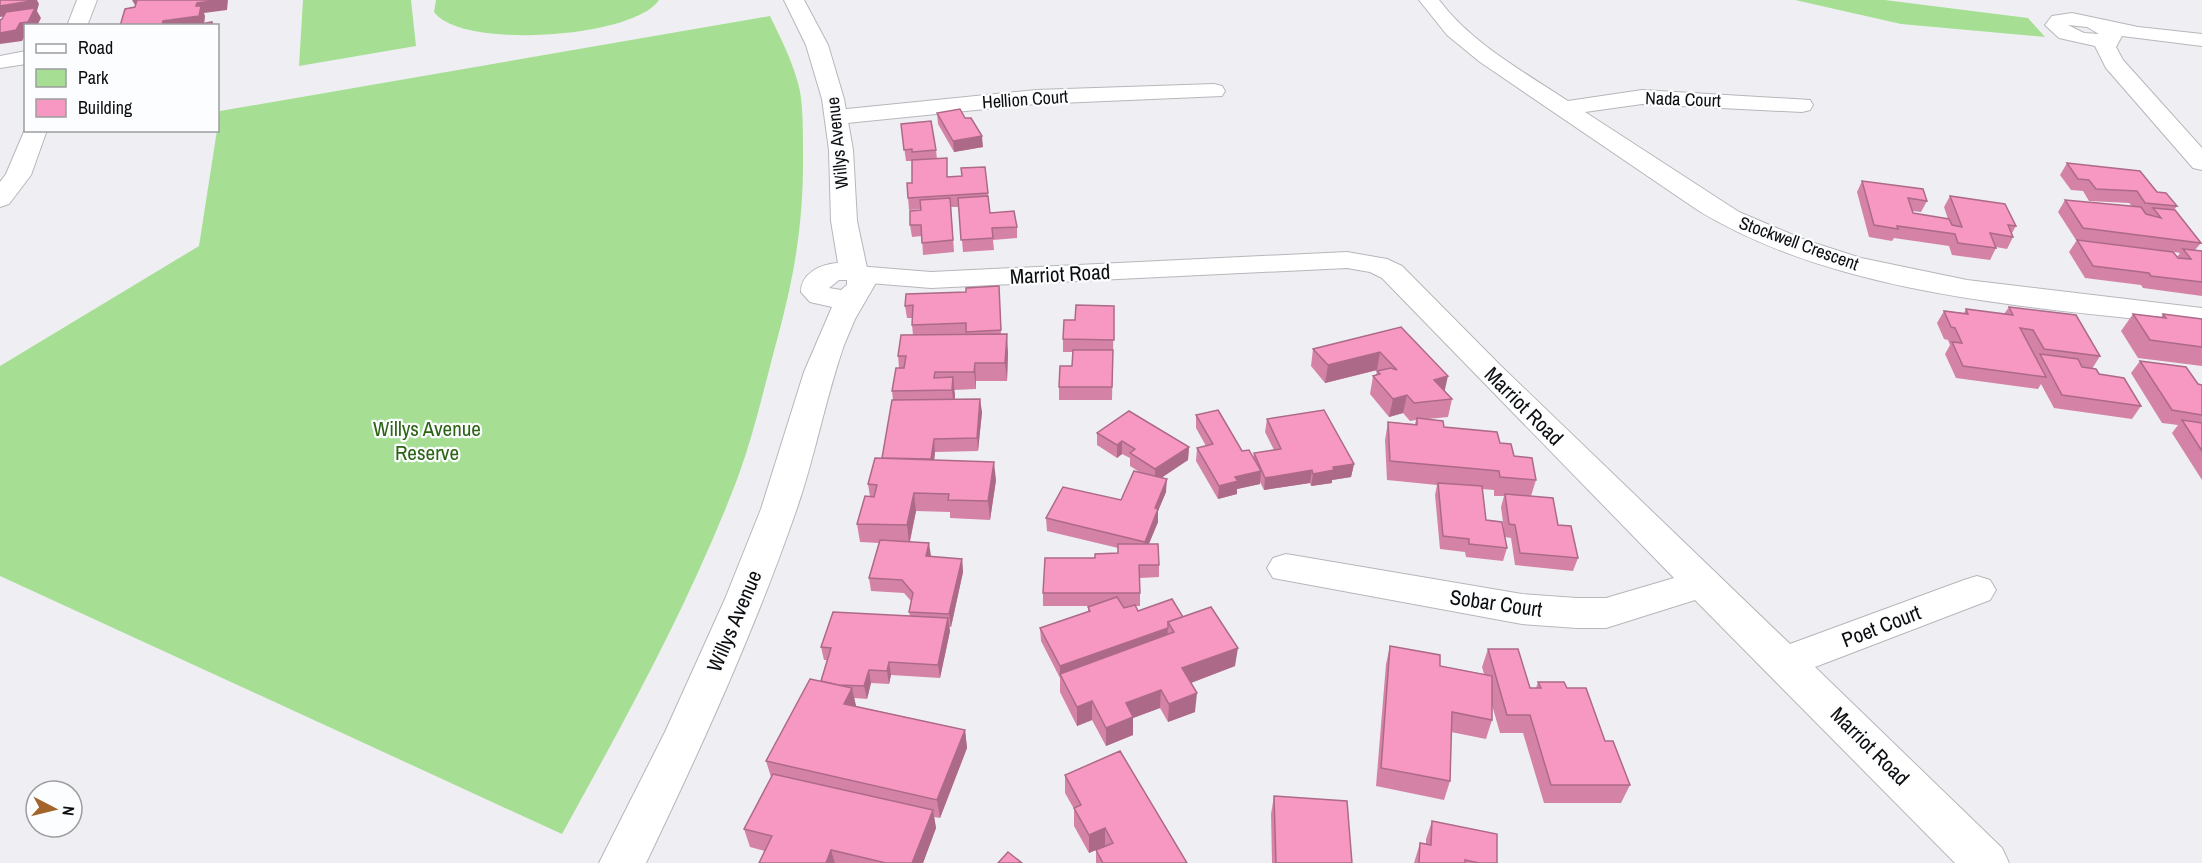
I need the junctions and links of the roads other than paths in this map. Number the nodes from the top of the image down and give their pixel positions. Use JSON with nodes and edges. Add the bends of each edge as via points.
{"nodes":[{"id":1,"x":87,"y":0,"type":"edge"},
{"id":2,"x":794,"y":0,"type":"edge"},
{"id":3,"x":1429,"y":0,"type":"edge"},
{"id":4,"x":2057,"y":0,"type":"edge"},
{"id":5,"x":78,"y":24,"type":"edge"},
{"id":6,"x":2062,"y":28,"type":"junction"},
{"id":7,"x":2104,"y":32,"type":"junction"},
{"id":8,"x":2202,"y":40,"type":"edge"},
{"id":9,"x":24,"y":57,"type":"edge"},
{"id":10,"x":0,"y":62,"type":"edge"},
{"id":11,"x":2114,"y":63,"type":"junction"},
{"id":12,"x":1214,"y":91,"type":"dead end"},
{"id":13,"x":1802,"y":105,"type":"dead end"},
{"id":14,"x":1564,"y":108,"type":"junction"},
{"id":15,"x":837,"y":117,"type":"junction"},
{"id":16,"x":35,"y":132,"type":"edge"},
{"id":17,"x":2202,"y":163,"type":"edge"},
{"id":18,"x":0,"y":199,"type":"edge"},
{"id":19,"x":844,"y":221,"type":"junction"},
{"id":20,"x":855,"y":283,"type":"junction"},
{"id":21,"x":819,"y":287,"type":"junction"},
{"id":22,"x":2202,"y":317,"type":"edge"},
{"id":23,"x":819,"y":369,"type":"junction"},
{"id":24,"x":1286,"y":568,"type":"dead end"},
{"id":25,"x":1704,"y":582,"type":"junction"},
{"id":26,"x":1977,"y":590,"type":"dead end"},
{"id":27,"x":1785,"y":662,"type":"junction"},
{"id":28,"x":622,"y":863,"type":"edge"},
{"id":29,"x":1986,"y":863,"type":"edge"}],
"edges":[{"from":1,"to":5,"type":"street"},
{"from":2,"to":15,"type":"street","name":"Willys Avenue","via":[[817,45]]},
{"from":3,"to":14,"type":"street","name":"Stockwell Crescent","via":[[1464,39]]},
{"from":4,"to":6,"type":"street"},
{"from":4,"to":7,"type":"street"},
{"from":6,"to":7,"type":"street","via":[[2072,19]]},
{"from":6,"to":11,"type":"street"},
{"from":7,"to":8,"type":"street"},
{"from":7,"to":11,"type":"street","via":[[2105,47]]},
{"from":9,"to":10,"type":"street"},
{"from":11,"to":17,"type":"street"},
{"from":12,"to":15,"type":"street","name":"Hellion Court","via":[[1036,97]]},
{"from":13,"to":14,"type":"street","name":"Nada Court","via":[[1642,97]]},
{"from":14,"to":22,"type":"street","name":"Stockwell Crescent","via":[[1710,206],[1773,238],[1820,254],[1932,283]]},
{"from":15,"to":19,"type":"street","name":"Willys Avenue"},
{"from":16,"to":18,"type":"street","via":[[18,175]]},
{"from":19,"to":20,"type":"street","name":"Willys Avenue"},
{"from":19,"to":21,"type":"street","name":"Willys Avenue"},
{"from":20,"to":21,"type":"street","name":"Marriot Road","via":[[832,272]]},
{"from":20,"to":23,"type":"street","name":"Willys Avenue"},
{"from":20,"to":25,"type":"street","name":"Marriot Road","via":[[1347,260],[1377,265],[1392,272]]},
{"from":21,"to":23,"type":"street","name":"Willys Avenue","via":[[824,311]]},
{"from":23,"to":28,"type":"street","name":"Willys Avenue","via":[[787,483],[753,577],[666,775]]},
{"from":24,"to":25,"type":"street","name":"Sobar Court","via":[[1522,609],[1577,613],[1627,608]]},
{"from":25,"to":27,"type":"street","name":"Marriot Road"},
{"from":26,"to":27,"type":"street","name":"Poet Court"},
{"from":27,"to":29,"type":"street","name":"Marriot Road"}]}
